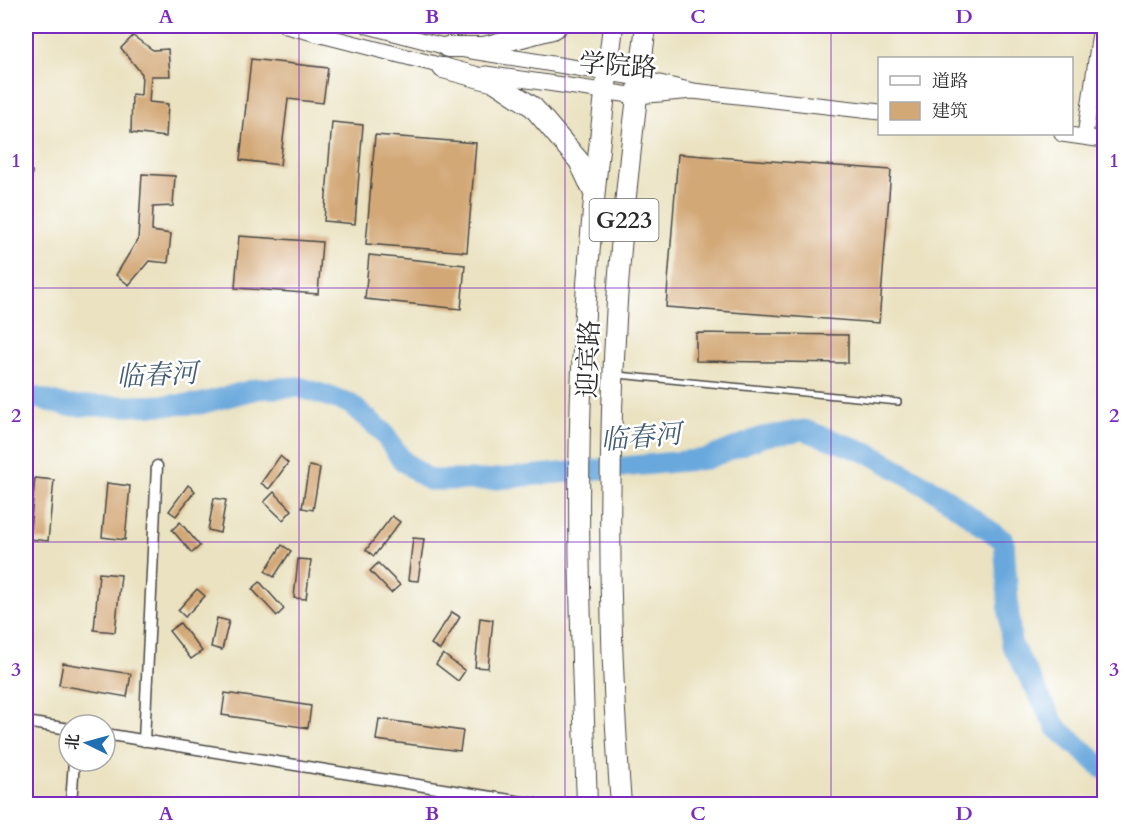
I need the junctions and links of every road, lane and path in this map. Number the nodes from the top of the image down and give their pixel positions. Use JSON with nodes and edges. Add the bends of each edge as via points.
{"nodes":[{"id":1,"x":286,"y":26,"type":"edge"},
{"id":2,"x":368,"y":26,"type":"edge"},
{"id":3,"x":557,"y":26,"type":"edge"},
{"id":4,"x":614,"y":26,"type":"edge"},
{"id":5,"x":646,"y":26,"type":"edge"},
{"id":6,"x":1101,"y":26,"type":"edge"},
{"id":7,"x":447,"y":47,"type":"junction"},
{"id":8,"x":443,"y":68,"type":"junction"},
{"id":9,"x":606,"y":83,"type":"junction"},
{"id":10,"x":638,"y":87,"type":"junction"},
{"id":11,"x":878,"y":112,"type":"edge"},
{"id":12,"x":1073,"y":135,"type":"edge"},
{"id":13,"x":1085,"y":136,"type":"junction"},
{"id":14,"x":1104,"y":140,"type":"edge"},
{"id":15,"x":593,"y":191,"type":"junction"},
{"id":16,"x":614,"y":375,"type":"junction"},
{"id":17,"x":898,"y":402,"type":"dead end"},
{"id":18,"x":157,"y":466,"type":"dead end"},
{"id":19,"x":26,"y":722,"type":"edge"},
{"id":20,"x":57,"y":727,"type":"edge"},
{"id":21,"x":117,"y":736,"type":"edge"},
{"id":22,"x":144,"y":741,"type":"junction"},
{"id":23,"x":73,"y":773,"type":"edge"},
{"id":24,"x":71,"y":804,"type":"edge"},
{"id":25,"x":535,"y":804,"type":"edge"},
{"id":26,"x":587,"y":804,"type":"edge"},
{"id":27,"x":621,"y":804,"type":"edge"}],
"edges":[{"from":1,"to":8,"type":"main road","name":"学院路"},
{"from":2,"to":7,"type":"main road","name":"学院路"},
{"from":3,"to":7,"type":"highway","via":[[484,47]]},
{"from":4,"to":9,"type":"highway","name":"迎宾路","number":"G223"},
{"from":5,"to":10,"type":"highway","name":"迎宾路","number":"G223"},
{"from":6,"to":13,"type":"main road"},
{"from":7,"to":9,"type":"main road","name":"学院路"},
{"from":8,"to":9,"type":"main road","name":"学院路"},
{"from":8,"to":15,"type":"highway","via":[[495,82],[533,107],[579,161]]},
{"from":9,"to":10,"type":"main road","name":"学院路"},
{"from":9,"to":15,"type":"highway","name":"迎宾路","number":"G223"},
{"from":10,"to":11,"type":"main road","name":"学院路"},
{"from":10,"to":16,"type":"highway","name":"迎宾路","number":"G223","via":[[617,300]]},
{"from":12,"to":13,"type":"main road"},
{"from":13,"to":14,"type":"main road"},
{"from":15,"to":26,"type":"highway","name":"迎宾路","number":"G223","via":[[581,412]]},
{"from":16,"to":17,"type":"lane"},
{"from":16,"to":27,"type":"highway","name":"迎宾路","number":"G223","via":[[614,711]]},
{"from":18,"to":22,"type":"street"},
{"from":19,"to":20,"type":"street"},
{"from":21,"to":22,"type":"street"},
{"from":22,"to":25,"type":"street"},
{"from":23,"to":24,"type":"street"}]}
